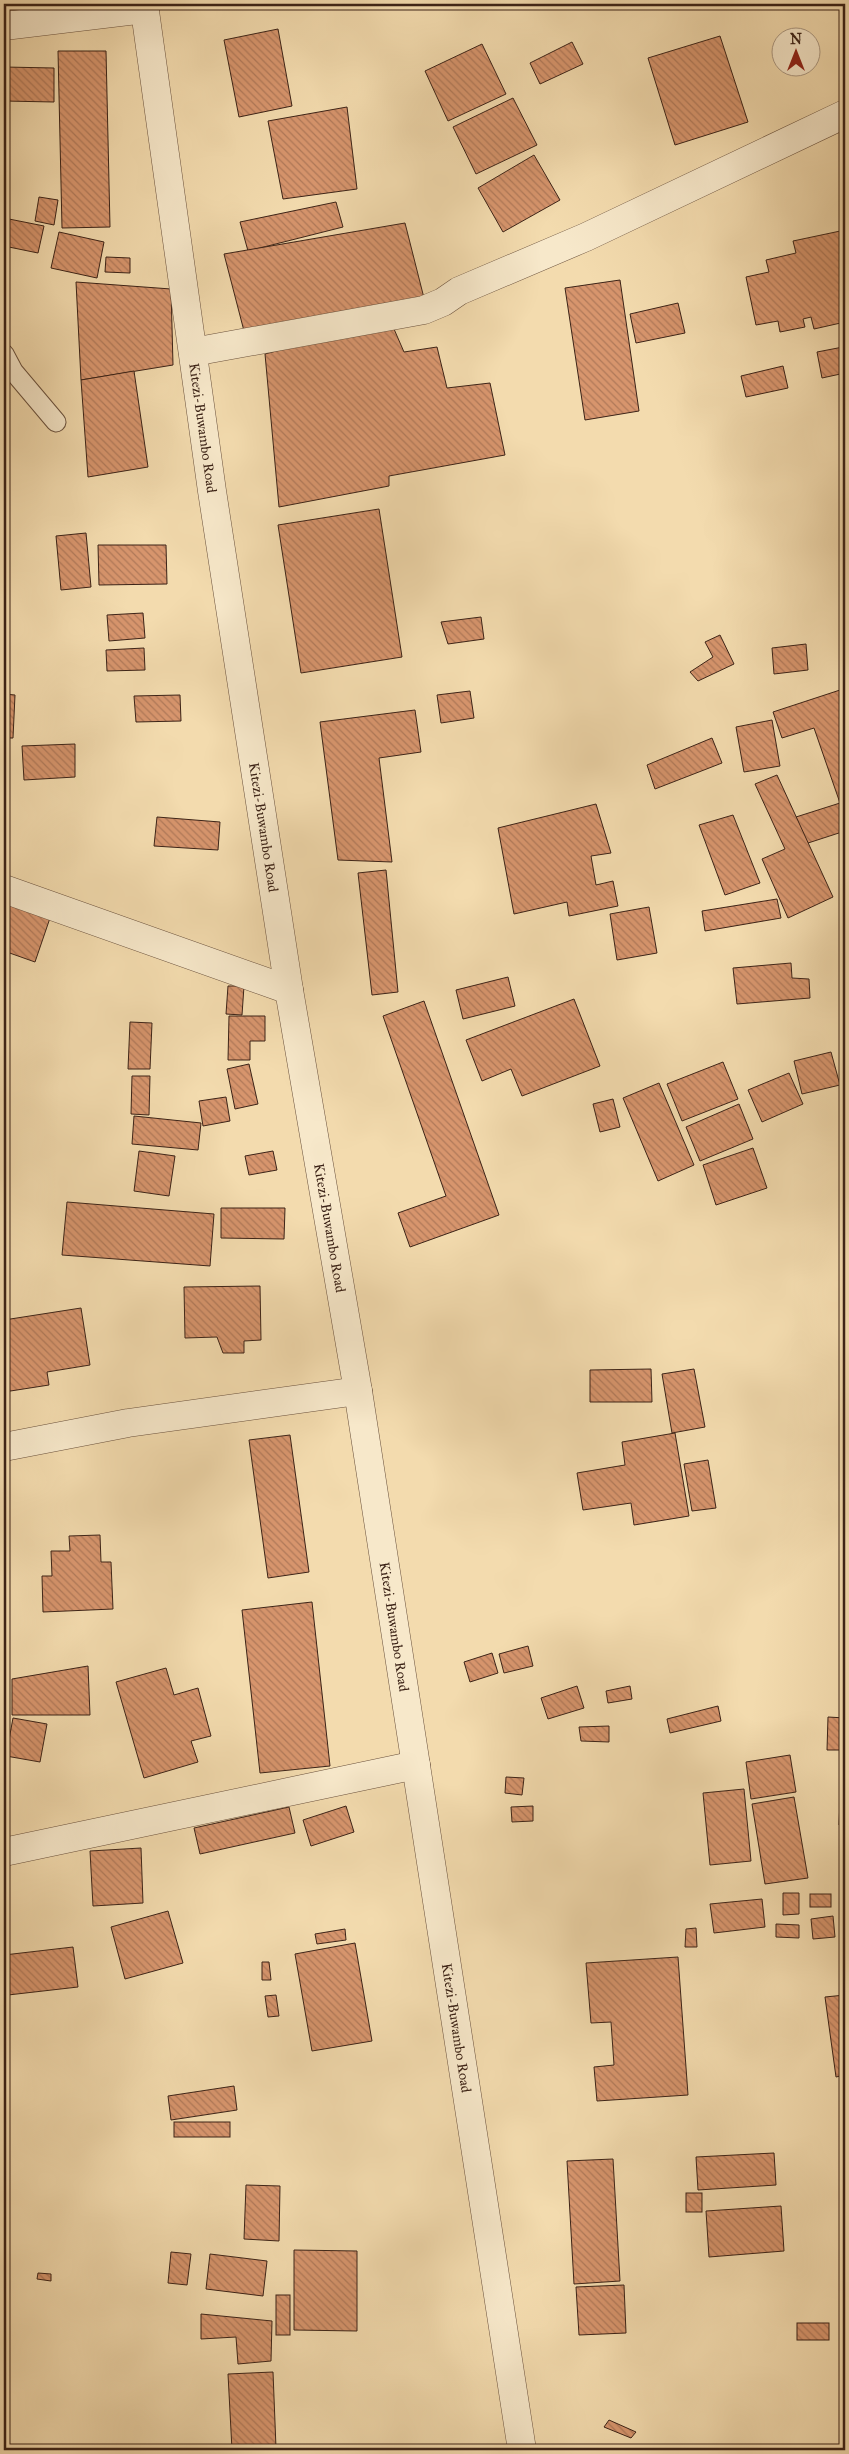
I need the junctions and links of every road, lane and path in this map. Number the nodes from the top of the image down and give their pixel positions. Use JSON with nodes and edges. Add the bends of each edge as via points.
{"nodes":[{"id":1,"x":145,"y":6,"type":"edge"},
{"id":2,"x":4,"y":26,"type":"edge"},
{"id":3,"x":845,"y":114,"type":"edge"},
{"id":4,"x":192,"y":352,"type":"junction"},
{"id":5,"x":4,"y":354,"type":"edge"},
{"id":6,"x":56,"y":422,"type":"dead end"},
{"id":7,"x":4,"y":888,"type":"edge"},
{"id":8,"x":289,"y":990,"type":"junction"},
{"id":9,"x":358,"y":1391,"type":"junction"},
{"id":10,"x":4,"y":1447,"type":"edge"},
{"id":11,"x":416,"y":1765,"type":"junction"},
{"id":12,"x":4,"y":1852,"type":"edge"},
{"id":13,"x":522,"y":2450,"type":"edge"}],
"edges":[{"from":1,"to":2,"type":"street"},
{"from":1,"to":4,"type":"street","name":"Kitezi-Buwambo Road"},
{"from":3,"to":4,"type":"street","via":[[586,237],[458,291],[424,310]]},
{"from":4,"to":8,"type":"street","name":"Kitezi-Buwambo Road"},
{"from":5,"to":6,"type":"lane"},
{"from":7,"to":8,"type":"street"},
{"from":8,"to":9,"type":"street","name":"Kitezi-Buwambo Road"},
{"from":9,"to":10,"type":"street","via":[[128,1423]]},
{"from":9,"to":11,"type":"street","name":"Kitezi-Buwambo Road"},
{"from":11,"to":12,"type":"street"},
{"from":11,"to":13,"type":"street","name":"Kitezi-Buwambo Road"}]}
